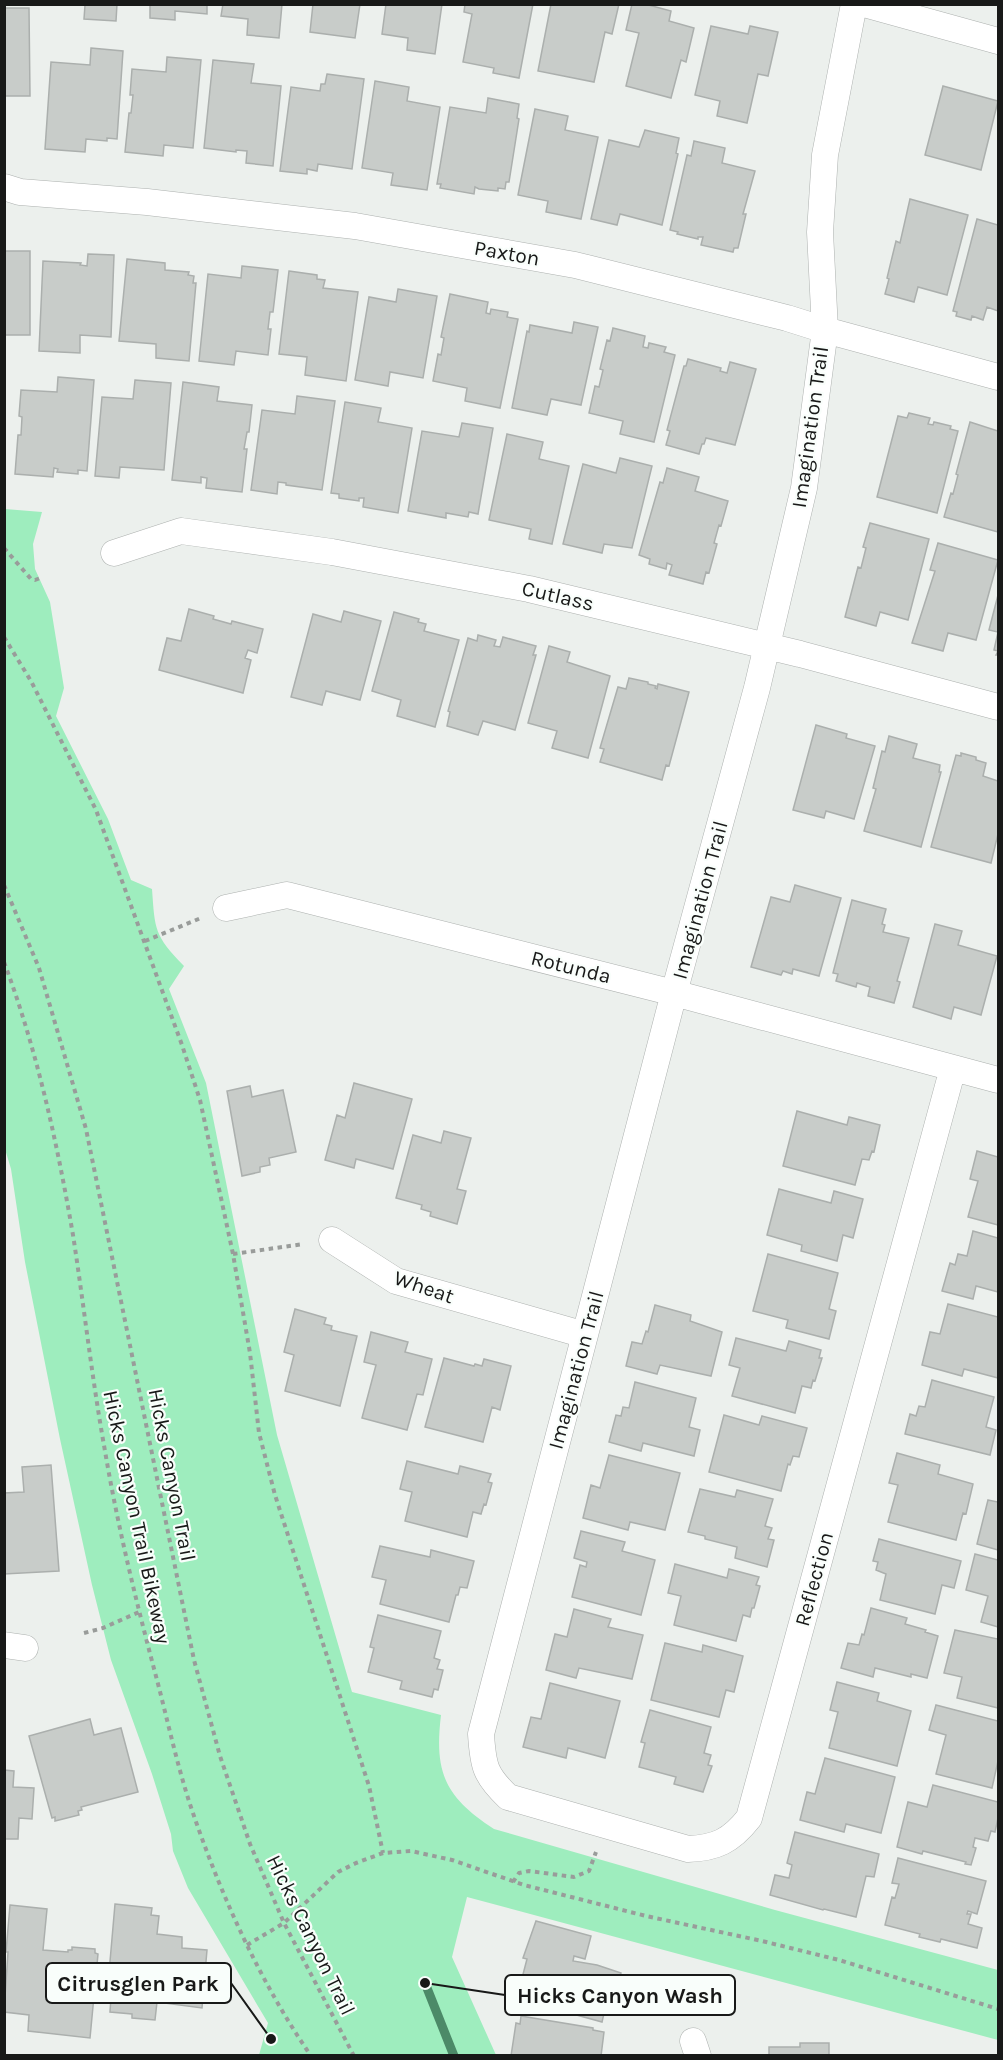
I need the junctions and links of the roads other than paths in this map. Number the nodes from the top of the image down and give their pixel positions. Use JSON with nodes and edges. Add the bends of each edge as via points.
{"nodes":[{"id":1,"x":854,"y":4,"type":"edge"},
{"id":2,"x":864,"y":4,"type":"edge"},
{"id":3,"x":999,"y":40,"type":"edge"},
{"id":4,"x":4,"y":187,"type":"edge"},
{"id":5,"x":825,"y":330,"type":"junction"},
{"id":6,"x":999,"y":377,"type":"edge"},
{"id":7,"x":114,"y":553,"type":"dead end"},
{"id":8,"x":767,"y":647,"type":"junction"},
{"id":9,"x":999,"y":707,"type":"edge"},
{"id":10,"x":226,"y":908,"type":"road end"},
{"id":11,"x":674,"y":993,"type":"junction"},
{"id":12,"x":953,"y":1068,"type":"junction"},
{"id":13,"x":999,"y":1080,"type":"edge"},
{"id":14,"x":332,"y":1240,"type":"road end"},
{"id":15,"x":585,"y":1335,"type":"junction"},
{"id":16,"x":492,"y":1782,"type":"joint"}],
"edges":[{"from":1,"to":5,"type":"street","name":"Imagination Trail","via":[[825,155],[820,232]]},
{"from":2,"to":3,"type":"street"},
{"from":4,"to":5,"type":"street","name":"Paxton","via":[[20,192],[355,226],[575,265]]},
{"from":5,"to":6,"type":"street","name":"Paxton"},
{"from":5,"to":8,"type":"street","name":"Imagination Trail","via":[[804,488]]},
{"from":7,"to":8,"type":"street","name":"Cutlass","via":[[181,531],[332,552],[529,589]]},
{"from":8,"to":9,"type":"street","name":"Cutlass"},
{"from":8,"to":11,"type":"street","name":"Imagination Trail"},
{"from":10,"to":11,"type":"street","name":"Rotunda","via":[[287,895]]},
{"from":11,"to":12,"type":"street","name":"Rotunda"},
{"from":11,"to":15,"type":"street","name":"Imagination Trail"},
{"from":12,"to":13,"type":"street","name":"Rotunda"},
{"from":12,"to":16,"type":"street","name":"Reflection","via":[[749,1818],[723,1842],[687,1849],[508,1797]]},
{"from":14,"to":15,"type":"street","name":"Wheat","via":[[396,1281]]},
{"from":15,"to":16,"type":"street","name":"Imagination Trail","via":[[481,1734],[482,1761]]}]}
